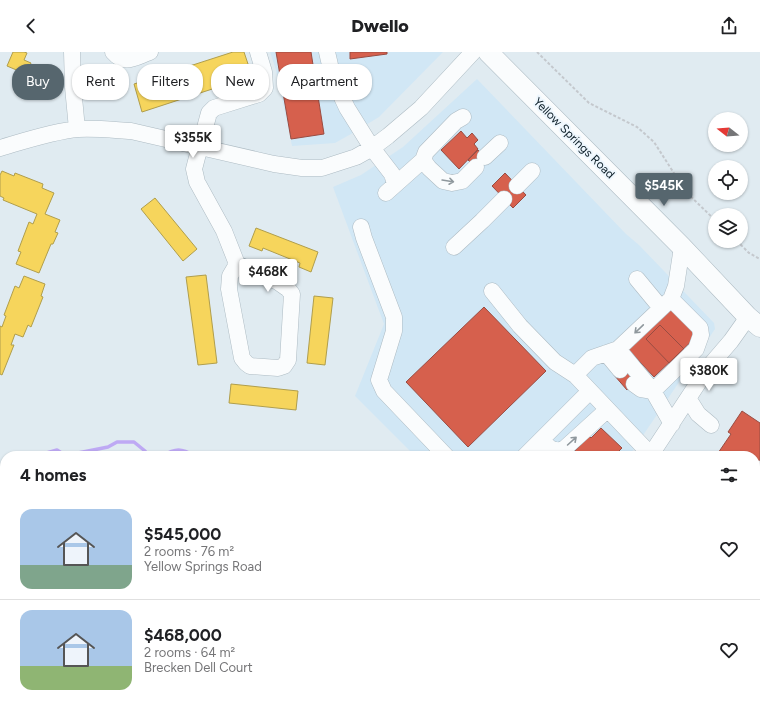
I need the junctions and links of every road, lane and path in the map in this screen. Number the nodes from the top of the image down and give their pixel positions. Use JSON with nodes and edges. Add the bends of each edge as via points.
{"nodes":[{"id":1,"x":72,"y":52,"type":"edge"},
{"id":2,"x":112,"y":52,"type":"edge"},
{"id":3,"x":150,"y":52,"type":"edge"},
{"id":4,"x":258,"y":52,"type":"edge"},
{"id":5,"x":327,"y":52,"type":"edge"},
{"id":6,"x":473,"y":52,"type":"edge"},
{"id":7,"x":488,"y":52,"type":"edge"},
{"id":8,"x":537,"y":52,"type":"edge"},
{"id":9,"x":463,"y":117,"type":"dead end"},
{"id":10,"x":77,"y":129,"type":"junction"},
{"id":11,"x":500,"y":143,"type":"dead end"},
{"id":12,"x":200,"y":146,"type":"junction"},
{"id":13,"x":0,"y":148,"type":"edge"},
{"id":14,"x":372,"y":148,"type":"junction"},
{"id":15,"x":423,"y":160,"type":"junction"},
{"id":16,"x":532,"y":171,"type":"dead end"},
{"id":17,"x":517,"y":186,"type":"dead end"},
{"id":18,"x":504,"y":199,"type":"dead end"},
{"id":19,"x":708,"y":213,"type":"edge"},
{"id":20,"x":361,"y":227,"type":"dead end"},
{"id":21,"x":454,"y":247,"type":"dead end"},
{"id":22,"x":682,"y":247,"type":"junction"},
{"id":23,"x":744,"y":248,"type":"edge"},
{"id":24,"x":760,"y":260,"type":"edge"},
{"id":25,"x":237,"y":264,"type":"junction"},
{"id":26,"x":637,"y":279,"type":"dead end"},
{"id":27,"x":492,"y":291,"type":"dead end"},
{"id":28,"x":666,"y":303,"type":"junction"},
{"id":29,"x":754,"y":322,"type":"edge"},
{"id":30,"x":612,"y":351,"type":"junction"},
{"id":31,"x":620,"y":370,"type":"dead end"},
{"id":32,"x":575,"y":376,"type":"junction"},
{"id":33,"x":634,"y":384,"type":"dead end"},
{"id":34,"x":653,"y":390,"type":"junction"},
{"id":35,"x":590,"y":391,"type":"junction"},
{"id":36,"x":688,"y":398,"type":"junction"},
{"id":37,"x":607,"y":410,"type":"junction"},
{"id":38,"x":672,"y":424,"type":"junction"},
{"id":39,"x":711,"y":425,"type":"dead end"},
{"id":40,"x":541,"y":440,"type":"junction"},
{"id":41,"x":441,"y":451,"type":"edge"},
{"id":42,"x":529,"y":451,"type":"edge"},
{"id":43,"x":646,"y":451,"type":"edge"},
{"id":44,"x":654,"y":451,"type":"edge"}],
"edges":[{"from":1,"to":10,"type":"street"},
{"from":2,"to":3,"type":"street","via":[[118,58],[126,60]]},
{"from":4,"to":12,"type":"street","via":[[264,72],[265,88],[259,94],[214,108],[209,113]]},
{"from":5,"to":14,"type":"street","via":[[333,78],[347,108]]},
{"from":6,"to":14,"type":"street","via":[[421,108]]},
{"from":7,"to":22,"type":"main road","name":"Yellow Springs Road"},
{"from":8,"to":19,"type":"path","via":[[589,103],[637,127],[654,142],[686,192]]},
{"from":9,"to":15,"type":"street","via":[[426,152]]},
{"from":10,"to":12,"type":"street","via":[[131,131]]},
{"from":10,"to":13,"type":"street"},
{"from":15,"to":11,"type":"street","one_way":true,"via":[[443,181],[462,181]]},
{"from":12,"to":14,"type":"street","via":[[302,168],[322,168],[356,157]]},
{"from":12,"to":25,"type":"street","via":[[194,169],[197,182],[224,231]]},
{"from":14,"to":15,"type":"street","via":[[392,174],[390,188]]},
{"from":16,"to":17,"type":"street"},
{"from":18,"to":21,"type":"street"},
{"from":20,"to":41,"type":"street","via":[[394,317],[394,331],[379,380],[384,391]]},
{"from":22,"to":28,"type":"street","via":[[676,286]]},
{"from":22,"to":29,"type":"main road","name":"Yellow Springs Road"},
{"from":23,"to":24,"type":"path"},
{"from":25,"to":25,"type":"street","via":[[278,282],[292,294],[288,360],[284,366],[250,366],[242,358],[229,289],[230,276]]},
{"from":26,"to":28,"type":"street"},
{"from":27,"to":32,"type":"street","via":[[514,320],[554,362]]},
{"from":28,"to":30,"type":"street","one_way":true},
{"from":28,"to":34,"type":"street","via":[[700,328],[701,335],[696,350]]},
{"from":29,"to":36,"type":"street","via":[[731,340]]},
{"from":30,"to":31,"type":"street"},
{"from":30,"to":32,"type":"street","via":[[592,358]]},
{"from":30,"to":34,"type":"street"},
{"from":32,"to":35,"type":"street"},
{"from":33,"to":34,"type":"street","via":[[641,389]]},
{"from":34,"to":38,"type":"street"},
{"from":35,"to":37,"type":"street"},
{"from":35,"to":40,"type":"street"},
{"from":36,"to":38,"type":"street"},
{"from":36,"to":39,"type":"street","via":[[698,414]]},
{"from":40,"to":37,"type":"street","one_way":true,"via":[[557,451],[564,449]]},
{"from":37,"to":43,"type":"street"},
{"from":38,"to":44,"type":"street"},
{"from":40,"to":42,"type":"street"}]}
